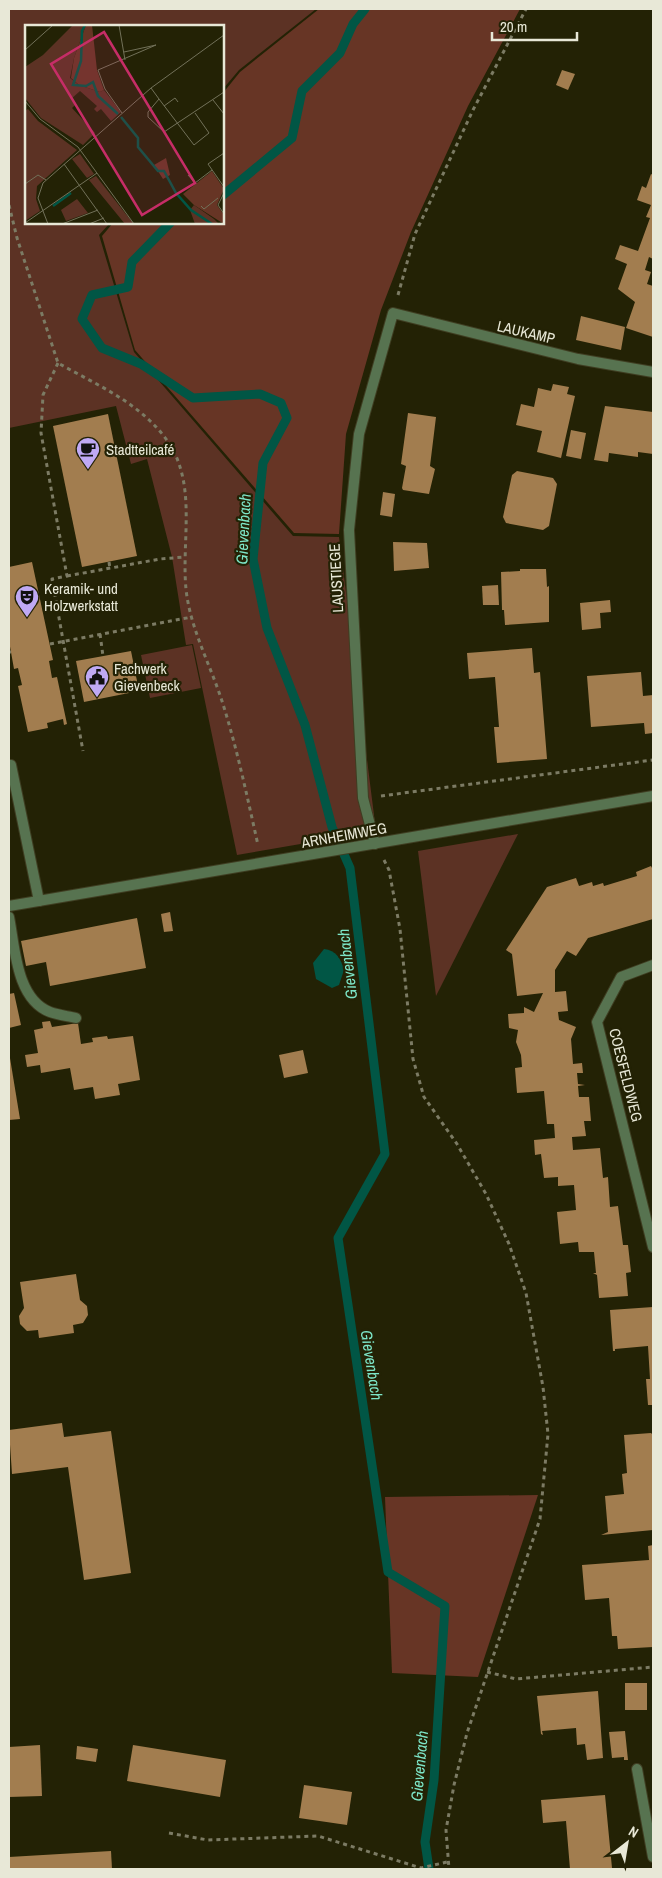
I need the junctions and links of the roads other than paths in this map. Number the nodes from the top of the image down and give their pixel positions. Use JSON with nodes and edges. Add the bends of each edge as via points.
{"nodes":[{"id":1,"x":393,"y":313,"type":"joint"},
{"id":2,"x":653,"y":372,"type":"edge"},
{"id":3,"x":11,"y":765,"type":"dead end"},
{"id":4,"x":653,"y":796,"type":"edge"},
{"id":5,"x":370,"y":845,"type":"junction"},
{"id":6,"x":39,"y":901,"type":"junction"},
{"id":7,"x":9,"y":906,"type":"edge"},
{"id":8,"x":9,"y":917,"type":"edge"},
{"id":9,"x":653,"y":965,"type":"edge"},
{"id":10,"x":76,"y":1018,"type":"dead end"},
{"id":11,"x":653,"y":1247,"type":"edge"},
{"id":12,"x":638,"y":1769,"type":"dead end"},
{"id":13,"x":653,"y":1857,"type":"edge"}],
"edges":[{"from":1,"to":2,"type":"street","name":"LAUKAMP","via":[[578,359]]},
{"from":1,"to":5,"type":"street","name":"LAUSTIEGE","via":[[359,434],[349,530],[363,798]]},
{"from":3,"to":6,"type":"street"},
{"from":4,"to":5,"type":"street","name":"ARNHEIMWEG"},
{"from":5,"to":6,"type":"street","name":"ARNHEIMWEG"},
{"from":6,"to":7,"type":"street","name":"ARNHEIMWEG"},
{"from":8,"to":10,"type":"street","via":[[22,982],[33,1000],[49,1012]]},
{"from":9,"to":11,"type":"street","name":"COESFELDWEG","via":[[620,977],[597,1022]]},
{"from":12,"to":13,"type":"street"}]}
